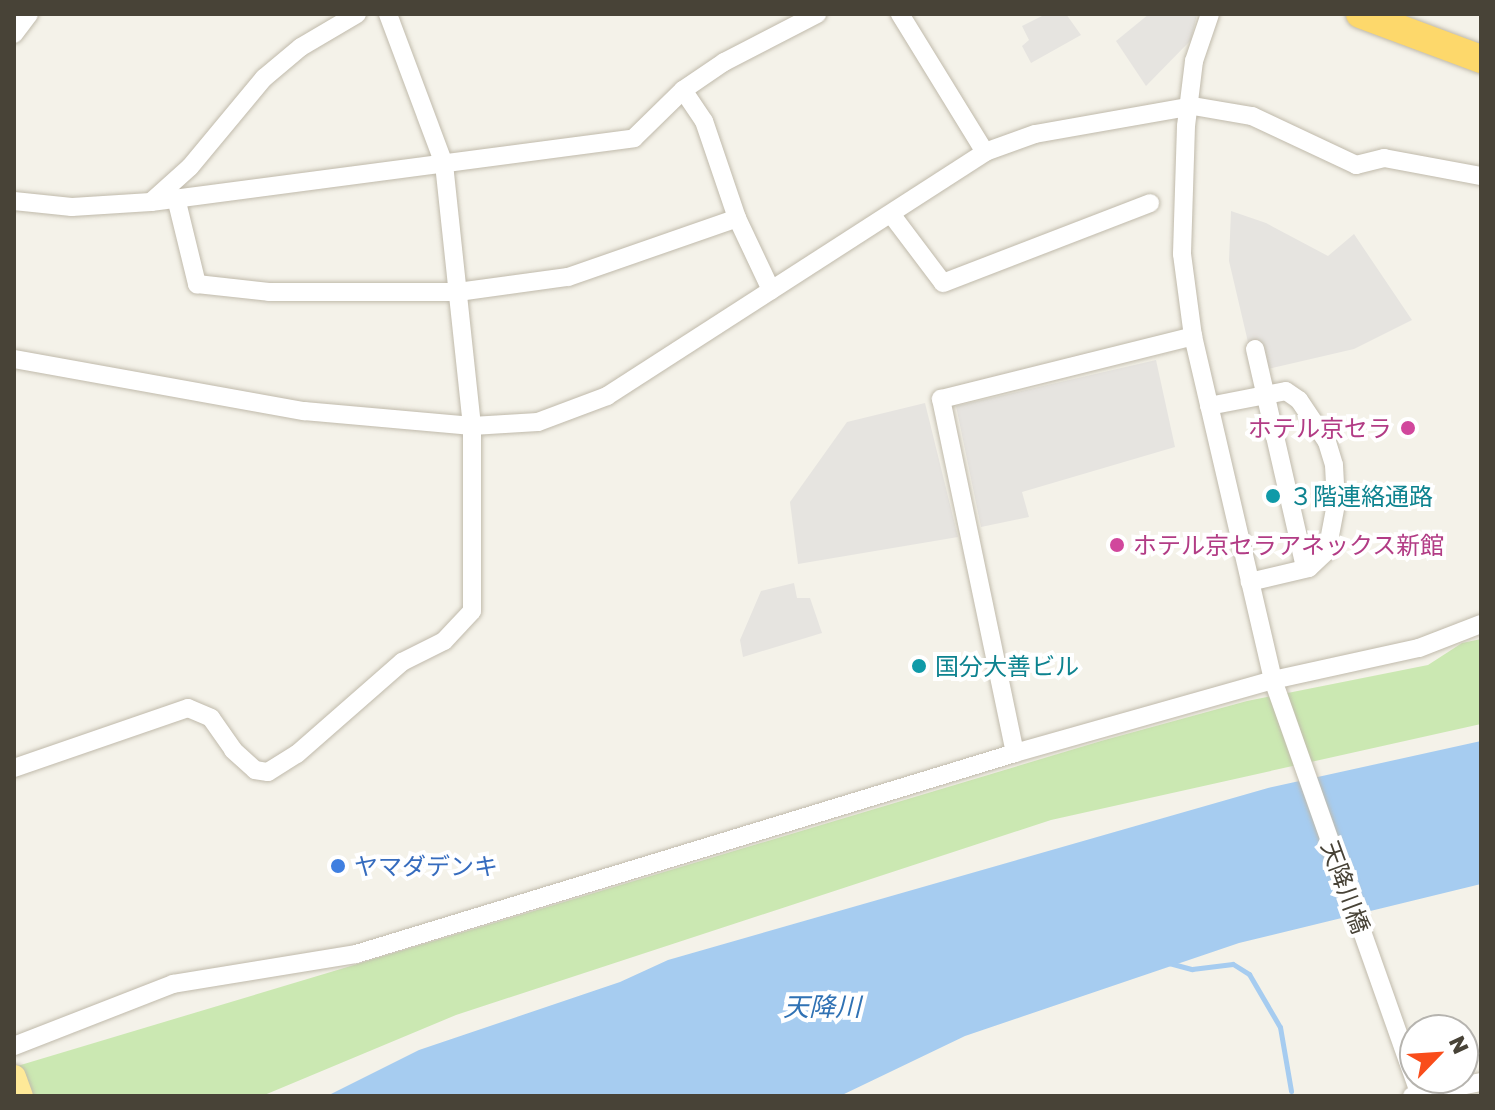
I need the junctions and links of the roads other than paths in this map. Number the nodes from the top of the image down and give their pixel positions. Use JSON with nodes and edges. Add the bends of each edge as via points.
{"nodes":[{"id":1,"x":29,"y":14,"type":"edge"},
{"id":2,"x":357,"y":14,"type":"edge"},
{"id":3,"x":388,"y":14,"type":"edge"},
{"id":4,"x":817,"y":14,"type":"edge"},
{"id":5,"x":900,"y":14,"type":"edge"},
{"id":6,"x":1210,"y":14,"type":"edge"},
{"id":7,"x":1360,"y":14,"type":"edge"},
{"id":8,"x":14,"y":34,"type":"edge"},
{"id":9,"x":1481,"y":59,"type":"edge"},
{"id":10,"x":683,"y":90,"type":"junction"},
{"id":11,"x":1193,"y":106,"type":"junction"},
{"id":12,"x":985,"y":152,"type":"junction"},
{"id":13,"x":444,"y":164,"type":"junction"},
{"id":14,"x":1481,"y":176,"type":"edge"},
{"id":15,"x":176,"y":198,"type":"junction"},
{"id":16,"x":14,"y":201,"type":"edge"},
{"id":17,"x":151,"y":202,"type":"junction"},
{"id":18,"x":1150,"y":203,"type":"dead end"},
{"id":19,"x":891,"y":214,"type":"junction"},
{"id":20,"x":737,"y":218,"type":"junction"},
{"id":21,"x":771,"y":290,"type":"junction"},
{"id":22,"x":458,"y":292,"type":"junction"},
{"id":23,"x":1193,"y":336,"type":"junction"},
{"id":24,"x":1255,"y":349,"type":"dead end"},
{"id":25,"x":14,"y":359,"type":"edge"},
{"id":26,"x":1265,"y":392,"type":"junction"},
{"id":27,"x":1209,"y":406,"type":"junction"},
{"id":28,"x":472,"y":426,"type":"junction"},
{"id":29,"x":1305,"y":568,"type":"junction"},
{"id":30,"x":1250,"y":582,"type":"junction"},
{"id":31,"x":1481,"y":624,"type":"edge"},
{"id":32,"x":1273,"y":680,"type":"junction"},
{"id":33,"x":1015,"y":753,"type":"junction"},
{"id":34,"x":14,"y":768,"type":"edge"},
{"id":35,"x":14,"y":1046,"type":"edge"},
{"id":36,"x":1481,"y":1082,"type":"edge"},
{"id":37,"x":1417,"y":1095,"type":"edge"}],
"edges":[{"from":1,"to":8,"type":"street"},
{"from":2,"to":17,"type":"street","via":[[301,47],[264,78],[190,167]]},
{"from":3,"to":13,"type":"street"},
{"from":4,"to":10,"type":"street","via":[[724,62]]},
{"from":5,"to":12,"type":"street"},
{"from":6,"to":11,"type":"street","name":"天降川橋","via":[[1194,61]]},
{"from":7,"to":9,"type":"highway"},
{"from":10,"to":13,"type":"street","via":[[634,138]]},
{"from":10,"to":20,"type":"street","via":[[704,121]]},
{"from":11,"to":12,"type":"street","via":[[1035,134]]},
{"from":11,"to":14,"type":"street","via":[[1252,116],[1356,165],[1384,158]]},
{"from":11,"to":23,"type":"street","name":"天降川橋","via":[[1186,126],[1182,254]]},
{"from":12,"to":19,"type":"street"},
{"from":13,"to":15,"type":"street"},
{"from":13,"to":22,"type":"street"},
{"from":15,"to":17,"type":"street"},
{"from":15,"to":22,"type":"street","via":[[197,284],[269,292]]},
{"from":16,"to":17,"type":"street","via":[[72,207]]},
{"from":18,"to":19,"type":"street","via":[[943,283]]},
{"from":19,"to":21,"type":"street"},
{"from":20,"to":21,"type":"street"},
{"from":20,"to":22,"type":"street","via":[[568,277]]},
{"from":21,"to":28,"type":"street","via":[[607,396],[567,415]]},
{"from":22,"to":28,"type":"street"},
{"from":23,"to":27,"type":"street","name":"天降川橋"},
{"from":23,"to":33,"type":"street","via":[[941,399]]},
{"from":24,"to":26,"type":"street"},
{"from":25,"to":28,"type":"street","via":[[304,411]]},
{"from":26,"to":27,"type":"street"},
{"from":26,"to":29,"type":"street"},
{"from":26,"to":29,"type":"street","via":[[1286,391],[1299,400],[1327,442],[1334,465],[1333,538],[1320,561]]},
{"from":27,"to":30,"type":"street","name":"天降川橋"},
{"from":28,"to":34,"type":"street","via":[[472,611],[444,641],[402,662],[361,693],[285,763],[268,772],[255,770],[211,718],[188,708]]},
{"from":29,"to":30,"type":"street"},
{"from":30,"to":32,"type":"street","name":"天降川橋"},
{"from":31,"to":32,"type":"street","via":[[1419,648]]},
{"from":32,"to":33,"type":"street"},
{"from":32,"to":37,"type":"street","name":"天降川橋"},
{"from":33,"to":35,"type":"street","via":[[356,954],[173,984]]},
{"from":36,"to":37,"type":"street"}]}
